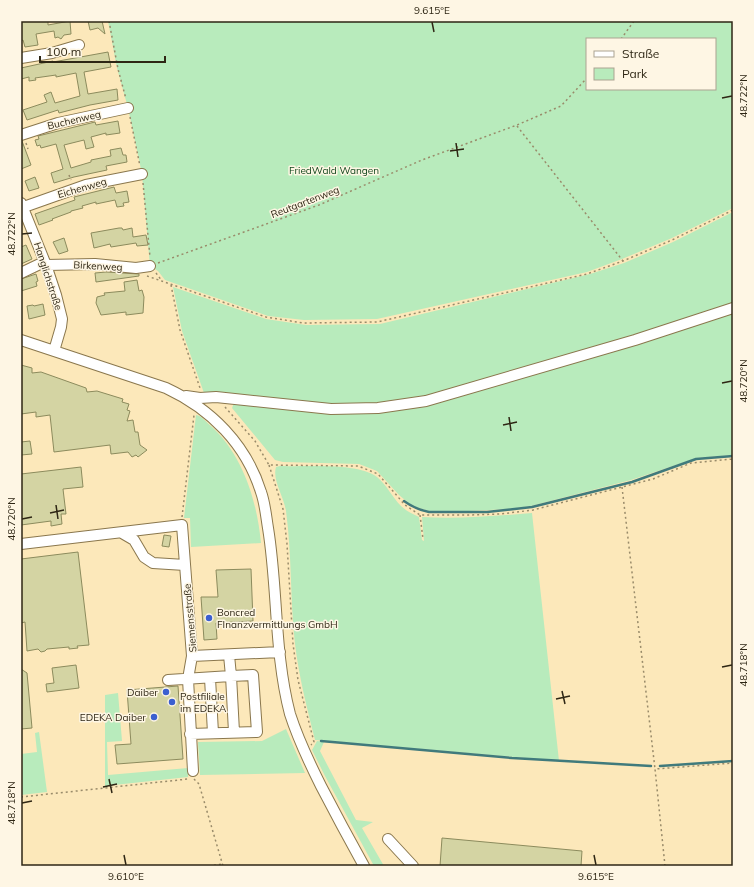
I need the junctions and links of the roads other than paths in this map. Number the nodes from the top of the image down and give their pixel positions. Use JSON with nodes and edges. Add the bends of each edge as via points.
{"nodes":[{"id":1,"x":79,"y":45,"type":"dead end"},
{"id":2,"x":21,"y":58,"type":"edge"},
{"id":3,"x":128,"y":108,"type":"dead end"},
{"id":4,"x":21,"y":134,"type":"edge"},
{"id":5,"x":142,"y":174,"type":"dead end"},
{"id":6,"x":22,"y":206,"type":"edge"},
{"id":7,"x":45,"y":263,"type":"junction"},
{"id":8,"x":150,"y":266,"type":"road end"},
{"id":9,"x":21,"y":273,"type":"edge"},
{"id":10,"x":733,"y":308,"type":"edge"},
{"id":11,"x":21,"y":340,"type":"edge"},
{"id":12,"x":54,"y":350,"type":"junction"},
{"id":13,"x":181,"y":395,"type":"junction"},
{"id":14,"x":122,"y":533,"type":"junction"},
{"id":15,"x":21,"y":544,"type":"edge"},
{"id":16,"x":185,"y":564,"type":"junction"},
{"id":17,"x":280,"y":652,"type":"junction"},
{"id":18,"x":228,"y":655,"type":"junction"},
{"id":19,"x":192,"y":656,"type":"junction"},
{"id":20,"x":231,"y":676,"type":"junction"},
{"id":21,"x":210,"y":678,"type":"junction"},
{"id":22,"x":188,"y":679,"type":"junction"},
{"id":23,"x":168,"y":680,"type":"dead end"},
{"id":24,"x":234,"y":732,"type":"junction"},
{"id":25,"x":213,"y":733,"type":"junction"},
{"id":26,"x":190,"y":734,"type":"junction"},
{"id":27,"x":193,"y":771,"type":"dead end"},
{"id":28,"x":388,"y":839,"type":"dead end"},
{"id":29,"x":364,"y":866,"type":"edge"},
{"id":30,"x":413,"y":866,"type":"edge"}],
"edges":[{"from":1,"to":2,"type":"street"},
{"from":3,"to":4,"type":"street","name":"Buchenweg"},
{"from":5,"to":6,"type":"street","name":"Eichenweg","via":[[86,185]]},
{"from":6,"to":7,"type":"street","name":"Hanglichstraße"},
{"from":7,"to":8,"type":"street","name":"Birkenweg","via":[[136,268]]},
{"from":7,"to":9,"type":"street"},
{"from":7,"to":12,"type":"street","name":"Hanglichstraße","via":[[62,319]]},
{"from":10,"to":13,"type":"street","via":[[635,340],[426,401],[378,408],[331,409]]},
{"from":11,"to":12,"type":"street"},
{"from":12,"to":13,"type":"street","via":[[148,381]]},
{"from":13,"to":17,"type":"street","via":[[217,420],[234,439],[248,461],[262,492],[272,553]]},
{"from":14,"to":15,"type":"street"},
{"from":14,"to":16,"type":"street","via":[[134,540],[144,556],[153,563]]},
{"from":14,"to":16,"type":"street","name":"Siemensstraße","via":[[182,525]]},
{"from":16,"to":19,"type":"street","name":"Siemensstraße"},
{"from":17,"to":18,"type":"street","name":"Siemensstraße"},
{"from":17,"to":29,"type":"street","via":[[286,694],[302,749]]},
{"from":18,"to":19,"type":"street","name":"Siemensstraße"},
{"from":18,"to":20,"type":"street"},
{"from":19,"to":22,"type":"street"},
{"from":20,"to":21,"type":"street"},
{"from":20,"to":24,"type":"street"},
{"from":20,"to":24,"type":"street","via":[[253,675],[257,732]]},
{"from":21,"to":22,"type":"street"},
{"from":21,"to":25,"type":"street"},
{"from":22,"to":23,"type":"street"},
{"from":22,"to":26,"type":"street"},
{"from":24,"to":25,"type":"street"},
{"from":25,"to":26,"type":"street"},
{"from":26,"to":27,"type":"street"},
{"from":28,"to":30,"type":"street"}]}
